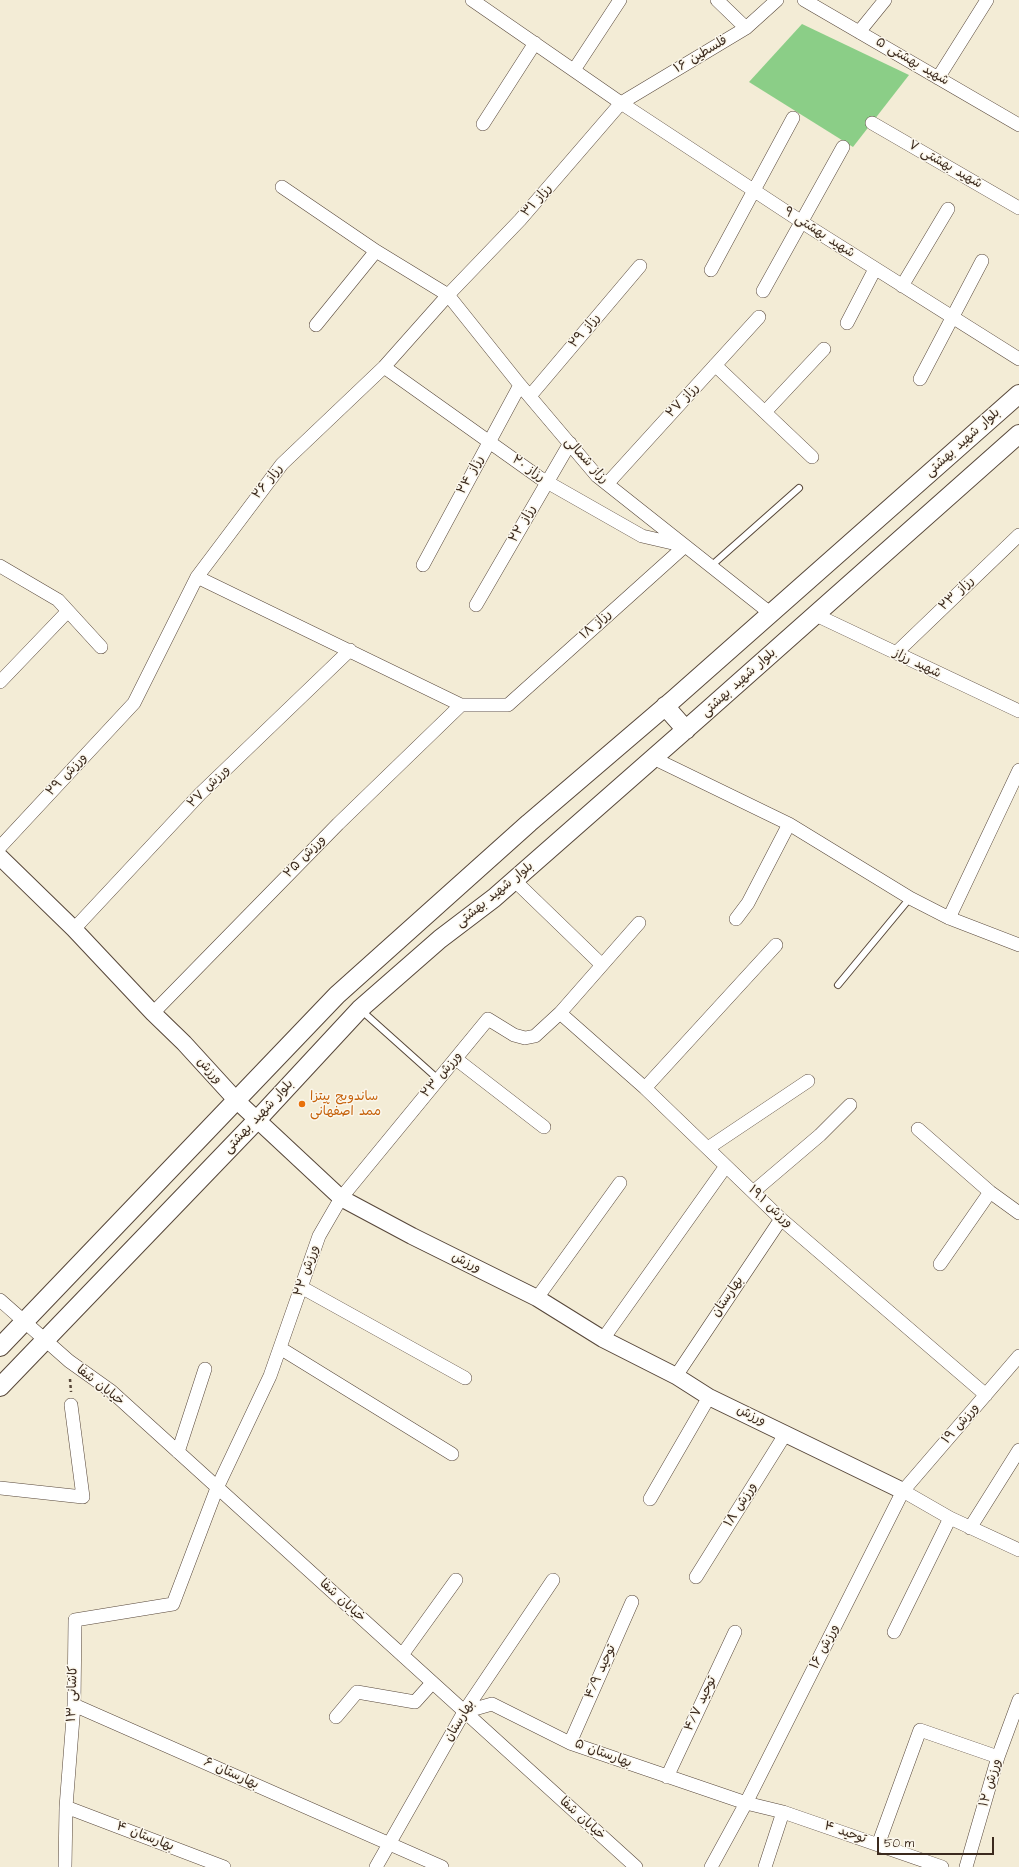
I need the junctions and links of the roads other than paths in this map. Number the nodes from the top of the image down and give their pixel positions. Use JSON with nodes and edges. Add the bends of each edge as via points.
{"nodes":[{"id":1,"x":620,"y":0,"type":"edge"},
{"id":2,"x":717,"y":0,"type":"edge"},
{"id":3,"x":777,"y":0,"type":"edge"},
{"id":4,"x":804,"y":0,"type":"edge"},
{"id":5,"x":885,"y":0,"type":"edge"},
{"id":6,"x":987,"y":0,"type":"edge"},
{"id":7,"x":478,"y":1,"type":"edge"},
{"id":8,"x":746,"y":28,"type":"junction"},
{"id":9,"x":859,"y":32,"type":"junction"},
{"id":10,"x":535,"y":43,"type":"junction"},
{"id":11,"x":574,"y":70,"type":"junction"},
{"id":12,"x":938,"y":78,"type":"junction"},
{"id":13,"x":621,"y":103,"type":"junction"},
{"id":14,"x":793,"y":118,"type":"dead end"},
{"id":15,"x":872,"y":122,"type":"dead end"},
{"id":16,"x":483,"y":124,"type":"dead end"},
{"id":17,"x":1019,"y":125,"type":"edge"},
{"id":18,"x":843,"y":147,"type":"dead end"},
{"id":19,"x":282,"y":187,"type":"dead end"},
{"id":20,"x":754,"y":191,"type":"junction"},
{"id":21,"x":1019,"y":208,"type":"edge"},
{"id":22,"x":948,"y":209,"type":"dead end"},
{"id":23,"x":801,"y":222,"type":"junction"},
{"id":24,"x":376,"y":251,"type":"junction"},
{"id":25,"x":982,"y":261,"type":"dead end"},
{"id":26,"x":640,"y":266,"type":"dead end"},
{"id":27,"x":875,"y":269,"type":"junction"},
{"id":28,"x":711,"y":270,"type":"dead end"},
{"id":29,"x":902,"y":286,"type":"junction"},
{"id":30,"x":763,"y":291,"type":"dead end"},
{"id":31,"x":448,"y":295,"type":"junction"},
{"id":32,"x":759,"y":317,"type":"dead end"},
{"id":33,"x":953,"y":317,"type":"junction"},
{"id":34,"x":847,"y":323,"type":"dead end"},
{"id":35,"x":316,"y":325,"type":"dead end"},
{"id":36,"x":824,"y":349,"type":"dead end"},
{"id":37,"x":1019,"y":359,"type":"edge"},
{"id":38,"x":715,"y":365,"type":"junction"},
{"id":39,"x":384,"y":367,"type":"junction"},
{"id":40,"x":920,"y":379,"type":"dead end"},
{"id":41,"x":520,"y":385,"type":"junction"},
{"id":42,"x":1019,"y":394,"type":"edge"},
{"id":43,"x":530,"y":396,"type":"junction"},
{"id":44,"x":765,"y":412,"type":"junction"},
{"id":45,"x":1019,"y":434,"type":"edge"},
{"id":46,"x":489,"y":442,"type":"junction"},
{"id":47,"x":570,"y":443,"type":"junction"},
{"id":48,"x":812,"y":457,"type":"dead end"},
{"id":49,"x":547,"y":482,"type":"junction"},
{"id":50,"x":606,"y":484,"type":"junction"},
{"id":51,"x":799,"y":488,"type":"dead end"},
{"id":52,"x":1019,"y":536,"type":"edge"},
{"id":53,"x":685,"y":546,"type":"junction"},
{"id":54,"x":423,"y":565,"type":"dead end"},
{"id":55,"x":0,"y":566,"type":"edge"},
{"id":56,"x":711,"y":566,"type":"junction"},
{"id":57,"x":197,"y":577,"type":"junction"},
{"id":58,"x":476,"y":605,"type":"dead end"},
{"id":59,"x":68,"y":611,"type":"junction"},
{"id":60,"x":770,"y":613,"type":"junction"},
{"id":61,"x":816,"y":615,"type":"junction"},
{"id":62,"x":102,"y":647,"type":"dead end"},
{"id":63,"x":350,"y":650,"type":"junction"},
{"id":64,"x":896,"y":653,"type":"junction"},
{"id":65,"x":0,"y":682,"type":"edge"},
{"id":66,"x":134,"y":703,"type":"joint"},
{"id":67,"x":461,"y":705,"type":"junction"},
{"id":68,"x":665,"y":706,"type":"junction"},
{"id":69,"x":1019,"y":711,"type":"edge"},
{"id":70,"x":686,"y":730,"type":"junction"},
{"id":71,"x":653,"y":758,"type":"junction"},
{"id":72,"x":1019,"y":770,"type":"edge"},
{"id":73,"x":789,"y":824,"type":"junction"},
{"id":74,"x":0,"y":847,"type":"edge"},
{"id":75,"x":0,"y":857,"type":"edge"},
{"id":76,"x":514,"y":880,"type":"junction"},
{"id":77,"x":910,"y":898,"type":"junction"},
{"id":78,"x":949,"y":918,"type":"junction"},
{"id":79,"x":736,"y":919,"type":"dead end"},
{"id":80,"x":639,"y":923,"type":"dead end"},
{"id":81,"x":74,"y":929,"type":"junction"},
{"id":82,"x":776,"y":945,"type":"dead end"},
{"id":83,"x":1019,"y":945,"type":"edge"},
{"id":84,"x":602,"y":965,"type":"junction"},
{"id":85,"x":838,"y":985,"type":"dead end"},
{"id":86,"x":360,"y":1009,"type":"junction"},
{"id":87,"x":153,"y":1013,"type":"junction"},
{"id":88,"x":560,"y":1013,"type":"junction"},
{"id":89,"x":456,"y":1059,"type":"junction"},
{"id":90,"x":438,"y":1079,"type":"junction"},
{"id":91,"x":808,"y":1081,"type":"dead end"},
{"id":92,"x":645,"y":1088,"type":"junction"},
{"id":93,"x":237,"y":1101,"type":"junction"},
{"id":94,"x":850,"y":1105,"type":"dead end"},
{"id":95,"x":257,"y":1120,"type":"junction"},
{"id":96,"x":544,"y":1127,"type":"dead end"},
{"id":97,"x":918,"y":1129,"type":"dead end"},
{"id":98,"x":708,"y":1148,"type":"junction"},
{"id":99,"x":726,"y":1166,"type":"junction"},
{"id":100,"x":620,"y":1183,"type":"dead end"},
{"id":101,"x":753,"y":1192,"type":"junction"},
{"id":102,"x":990,"y":1192,"type":"junction"},
{"id":103,"x":341,"y":1198,"type":"junction"},
{"id":104,"x":1019,"y":1213,"type":"edge"},
{"id":105,"x":781,"y":1218,"type":"junction"},
{"id":106,"x":940,"y":1264,"type":"dead end"},
{"id":107,"x":301,"y":1287,"type":"junction"},
{"id":108,"x":537,"y":1298,"type":"junction"},
{"id":109,"x":0,"y":1300,"type":"edge"},
{"id":110,"x":24,"y":1322,"type":"junction"},
{"id":111,"x":603,"y":1339,"type":"junction"},
{"id":112,"x":44,"y":1340,"type":"junction"},
{"id":113,"x":0,"y":1347,"type":"edge"},
{"id":114,"x":280,"y":1348,"type":"junction"},
{"id":115,"x":1019,"y":1356,"type":"edge"},
{"id":116,"x":205,"y":1369,"type":"dead end"},
{"id":117,"x":676,"y":1376,"type":"junction"},
{"id":118,"x":465,"y":1378,"type":"dead end"},
{"id":119,"x":0,"y":1387,"type":"edge"},
{"id":120,"x":986,"y":1394,"type":"junction"},
{"id":121,"x":709,"y":1396,"type":"junction"},
{"id":122,"x":71,"y":1405,"type":"road end"},
{"id":123,"x":786,"y":1433,"type":"junction"},
{"id":124,"x":1019,"y":1450,"type":"edge"},
{"id":125,"x":178,"y":1452,"type":"junction"},
{"id":126,"x":452,"y":1454,"type":"dead end"},
{"id":127,"x":0,"y":1488,"type":"edge"},
{"id":128,"x":217,"y":1488,"type":"junction"},
{"id":129,"x":903,"y":1491,"type":"junction"},
{"id":130,"x":650,"y":1499,"type":"dead end"},
{"id":131,"x":950,"y":1518,"type":"junction"},
{"id":132,"x":970,"y":1528,"type":"junction"},
{"id":133,"x":1019,"y":1550,"type":"edge"},
{"id":134,"x":696,"y":1577,"type":"dead end"},
{"id":135,"x":456,"y":1580,"type":"dead end"},
{"id":136,"x":553,"y":1580,"type":"dead end"},
{"id":137,"x":632,"y":1602,"type":"dead end"},
{"id":138,"x":172,"y":1604,"type":"joint"},
{"id":139,"x":735,"y":1632,"type":"dead end"},
{"id":140,"x":894,"y":1632,"type":"dead end"},
{"id":141,"x":402,"y":1655,"type":"junction"},
{"id":142,"x":432,"y":1683,"type":"junction"},
{"id":143,"x":1019,"y":1700,"type":"edge"},
{"id":144,"x":74,"y":1705,"type":"junction"},
{"id":145,"x":464,"y":1712,"type":"junction"},
{"id":146,"x":336,"y":1717,"type":"dead end"},
{"id":147,"x":570,"y":1742,"type":"junction"},
{"id":148,"x":998,"y":1757,"type":"junction"},
{"id":149,"x":668,"y":1777,"type":"junction"},
{"id":150,"x":746,"y":1803,"type":"junction"},
{"id":151,"x":66,"y":1807,"type":"junction"},
{"id":152,"x":783,"y":1812,"type":"junction"},
{"id":153,"x":389,"y":1844,"type":"junction"},
{"id":154,"x":878,"y":1845,"type":"junction"},
{"id":155,"x":64,"y":1867,"type":"edge"},
{"id":156,"x":224,"y":1867,"type":"edge"},
{"id":157,"x":376,"y":1867,"type":"edge"},
{"id":158,"x":442,"y":1867,"type":"edge"},
{"id":159,"x":636,"y":1867,"type":"edge"},
{"id":160,"x":711,"y":1867,"type":"edge"},
{"id":161,"x":765,"y":1867,"type":"edge"},
{"id":162,"x":942,"y":1867,"type":"edge"},
{"id":163,"x":966,"y":1867,"type":"edge"}],
"edges":[{"from":1,"to":11,"type":"street"},
{"from":2,"to":8,"type":"street"},
{"from":3,"to":8,"type":"street","name":"فلسطین ۱۶"},
{"from":4,"to":9,"type":"street","name":"شهید بهشتی ۵"},
{"from":5,"to":9,"type":"street"},
{"from":6,"to":12,"type":"street"},
{"from":7,"to":10,"type":"street","name":"شهید بهشتی ۹"},
{"from":8,"to":13,"type":"street","name":"فلسطین ۱۶"},
{"from":9,"to":12,"type":"street","name":"شهید بهشتی ۵"},
{"from":10,"to":11,"type":"street","name":"شهید بهشتی ۹"},
{"from":10,"to":16,"type":"street"},
{"from":11,"to":13,"type":"street","name":"شهید بهشتی ۹"},
{"from":12,"to":17,"type":"street","name":"شهید بهشتی ۵"},
{"from":13,"to":20,"type":"street","name":"شهید بهشتی ۹"},
{"from":13,"to":31,"type":"street","name":"رزاز ۳۱","via":[[520,220]]},
{"from":14,"to":20,"type":"street"},
{"from":15,"to":21,"type":"street","name":"شهید بهشتی ۷"},
{"from":18,"to":23,"type":"street"},
{"from":19,"to":24,"type":"street","name":"رزاز شمالی"},
{"from":20,"to":23,"type":"street","name":"شهید بهشتی ۹"},
{"from":20,"to":28,"type":"street"},
{"from":22,"to":29,"type":"street"},
{"from":23,"to":27,"type":"street","name":"شهید بهشتی ۹"},
{"from":23,"to":30,"type":"street"},
{"from":24,"to":31,"type":"street","name":"رزاز شمالی"},
{"from":24,"to":35,"type":"street"},
{"from":25,"to":33,"type":"street"},
{"from":26,"to":43,"type":"street","name":"رزاز ۲۹"},
{"from":27,"to":29,"type":"street","name":"شهید بهشتی ۹"},
{"from":27,"to":34,"type":"street"},
{"from":29,"to":33,"type":"street","name":"شهید بهشتی ۹"},
{"from":31,"to":39,"type":"street","name":"رزاز ۲۶"},
{"from":31,"to":41,"type":"street","name":"رزاز شمالی"},
{"from":32,"to":38,"type":"street","name":"رزاز ۲۷"},
{"from":33,"to":37,"type":"street","name":"شهید بهشتی ۹"},
{"from":33,"to":40,"type":"street"},
{"from":36,"to":44,"type":"street"},
{"from":38,"to":44,"type":"street"},
{"from":38,"to":50,"type":"street","name":"رزاز ۲۷"},
{"from":39,"to":46,"type":"street","name":"رزاز ۲۰"},
{"from":39,"to":57,"type":"street","name":"رزاز ۲۶","via":[[282,464]]},
{"from":41,"to":43,"type":"street","name":"رزاز شمالی"},
{"from":41,"to":46,"type":"street","name":"رزاز ۲۴"},
{"from":42,"to":60,"type":"main road","name":"بلوار شهید بهشتی"},
{"from":43,"to":47,"type":"street","name":"رزاز شمالی"},
{"from":44,"to":48,"type":"street"},
{"from":45,"to":61,"type":"main road","name":"بلوار شهید بهشتی"},
{"from":46,"to":49,"type":"street","name":"رزاز ۲۰"},
{"from":46,"to":54,"type":"street","name":"رزاز ۲۴"},
{"from":47,"to":49,"type":"street","name":"رزاز ۲۲"},
{"from":47,"to":50,"type":"street","name":"رزاز شمالی"},
{"from":49,"to":53,"type":"street","name":"رزاز ۲۰","via":[[642,536]]},
{"from":49,"to":58,"type":"street","name":"رزاز ۲۲"},
{"from":50,"to":53,"type":"street","name":"رزاز شمالی"},
{"from":51,"to":56,"type":"lane"},
{"from":52,"to":64,"type":"street","name":"رزاز ۲۳"},
{"from":53,"to":56,"type":"street","name":"رزاز شمالی"},
{"from":53,"to":67,"type":"street","name":"رزاز ۱۸","via":[[508,705]]},
{"from":55,"to":59,"type":"street","via":[[58,600]]},
{"from":56,"to":60,"type":"street","name":"رزاز شمالی"},
{"from":57,"to":63,"type":"street"},
{"from":57,"to":66,"type":"street","name":"رزاز ۲۶"},
{"from":59,"to":62,"type":"street"},
{"from":59,"to":65,"type":"street"},
{"from":60,"to":68,"type":"main road","name":"بلوار شهید بهشتی"},
{"from":61,"to":64,"type":"street","name":"شهید رزاز"},
{"from":61,"to":70,"type":"main road","name":"بلوار شهید بهشتی"},
{"from":63,"to":67,"type":"street"},
{"from":63,"to":81,"type":"street","name":"ورزش ۲۷","via":[[200,794]]},
{"from":64,"to":69,"type":"street","name":"شهید رزاز"},
{"from":66,"to":74,"type":"street","name":"ورزش ۲۹"},
{"from":67,"to":87,"type":"street","name":"ورزش ۲۵","via":[[338,824]]},
{"from":68,"to":70,"type":"main road"},
{"from":68,"to":93,"type":"main road","name":"بلوار شهید بهشتی","via":[[529,823],[337,995]]},
{"from":70,"to":71,"type":"main road","name":"بلوار شهید بهشتی"},
{"from":71,"to":73,"type":"street"},
{"from":71,"to":76,"type":"main road","name":"بلوار شهید بهشتی"},
{"from":72,"to":78,"type":"street"},
{"from":73,"to":77,"type":"street"},
{"from":73,"to":79,"type":"street","via":[[748,903]]},
{"from":75,"to":81,"type":"street","name":"ورزش"},
{"from":76,"to":84,"type":"street"},
{"from":76,"to":86,"type":"main road","name":"بلوار شهید بهشتی","via":[[440,939]]},
{"from":77,"to":78,"type":"street"},
{"from":77,"to":85,"type":"lane"},
{"from":78,"to":83,"type":"street"},
{"from":80,"to":84,"type":"street"},
{"from":81,"to":87,"type":"street","name":"ورزش"},
{"from":82,"to":92,"type":"street"},
{"from":84,"to":88,"type":"street"},
{"from":86,"to":90,"type":"lane"},
{"from":86,"to":95,"type":"main road","name":"بلوار شهید بهشتی"},
{"from":87,"to":93,"type":"street","name":"ورزش"},
{"from":88,"to":89,"type":"street","name":"ورزش ۲۳","via":[[535,1036],[524,1038],[514,1035],[488,1019]]},
{"from":88,"to":92,"type":"street","name":"ورزش ۱۹.۱"},
{"from":89,"to":90,"type":"street","name":"ورزش ۲۳"},
{"from":89,"to":96,"type":"street"},
{"from":90,"to":103,"type":"street","name":"ورزش ۲۳"},
{"from":91,"to":98,"type":"street"},
{"from":92,"to":98,"type":"street","name":"ورزش ۱۹.۱"},
{"from":93,"to":95,"type":"street","name":"ورزش"},
{"from":93,"to":110,"type":"main road","name":"بلوار شهید بهشتی"},
{"from":94,"to":101,"type":"street","via":[[820,1135]]},
{"from":95,"to":103,"type":"street","name":"ورزش"},
{"from":95,"to":112,"type":"main road","name":"بلوار شهید بهشتی"},
{"from":97,"to":102,"type":"street"},
{"from":98,"to":99,"type":"street","name":"ورزش ۱۹.۱"},
{"from":99,"to":101,"type":"street","name":"ورزش ۱۹.۱"},
{"from":99,"to":111,"type":"street"},
{"from":100,"to":108,"type":"street"},
{"from":101,"to":105,"type":"street","name":"ورزش ۱۹.۱"},
{"from":102,"to":104,"type":"street"},
{"from":102,"to":106,"type":"street"},
{"from":103,"to":107,"type":"street","name":"ورزش ۲۲","via":[[319,1236]]},
{"from":103,"to":108,"type":"street","name":"ورزش"},
{"from":105,"to":117,"type":"street","name":"بهارستان"},
{"from":105,"to":120,"type":"street","name":"ورزش ۱۹.۱"},
{"from":107,"to":114,"type":"street","name":"ورزش ۲۲"},
{"from":107,"to":118,"type":"street"},
{"from":108,"to":111,"type":"street","name":"ورزش"},
{"from":109,"to":110,"type":"street"},
{"from":110,"to":112,"type":"street","name":"خیابان شفا"},
{"from":110,"to":113,"type":"main road","name":"بلوار شهید بهشتی"},
{"from":111,"to":117,"type":"street","name":"ورزش"},
{"from":112,"to":119,"type":"main road","name":"بلوار شهید بهشتی"},
{"from":112,"to":125,"type":"street","name":"خیابان شفا","via":[[69,1362],[111,1391]]},
{"from":114,"to":126,"type":"street"},
{"from":114,"to":128,"type":"street","name":"ورزش ۲۲","via":[[270,1376]]},
{"from":115,"to":120,"type":"street","name":"ورزش ۱۹"},
{"from":116,"to":125,"type":"street"},
{"from":117,"to":121,"type":"street","name":"ورزش"},
{"from":120,"to":129,"type":"street","name":"ورزش ۱۹"},
{"from":121,"to":123,"type":"street","name":"ورزش"},
{"from":121,"to":130,"type":"street"},
{"from":122,"to":127,"type":"street","via":[[83,1497]]},
{"from":123,"to":129,"type":"street","name":"ورزش"},
{"from":123,"to":134,"type":"street","name":"ورزش ۱۸"},
{"from":124,"to":132,"type":"street"},
{"from":125,"to":128,"type":"street","name":"خیابان شفا"},
{"from":128,"to":138,"type":"street","name":"ورزش ۲۲"},
{"from":128,"to":141,"type":"street","name":"خیابان شفا"},
{"from":129,"to":131,"type":"street","name":"ورزش"},
{"from":129,"to":150,"type":"street","name":"ورزش ۱۶"},
{"from":131,"to":132,"type":"street","name":"ورزش"},
{"from":131,"to":140,"type":"street"},
{"from":132,"to":133,"type":"street","name":"ورزش"},
{"from":135,"to":141,"type":"street"},
{"from":136,"to":145,"type":"street","name":"بهارستان"},
{"from":137,"to":147,"type":"street","name":"توحید ۴/۹"},
{"from":138,"to":144,"type":"street","name":"کاشانی ۱۳","via":[[75,1620]]},
{"from":139,"to":149,"type":"street","name":"توحید ۴/۷"},
{"from":141,"to":142,"type":"street","name":"خیابان شفا"},
{"from":142,"to":145,"type":"street","name":"خیابان شفا"},
{"from":142,"to":146,"type":"street","via":[[414,1702],[357,1692]]},
{"from":143,"to":148,"type":"street","name":"ورزش ۱۲"},
{"from":144,"to":151,"type":"street","name":"کاشانی ۱۳"},
{"from":144,"to":153,"type":"street","name":"بهارستان ۶"},
{"from":145,"to":147,"type":"street","name":"بهارستان ۵","via":[[492,1704]]},
{"from":145,"to":153,"type":"street","name":"بهارستان"},
{"from":145,"to":159,"type":"street","name":"خیابان شفا"},
{"from":147,"to":149,"type":"street","name":"بهارستان ۵"},
{"from":148,"to":154,"type":"street","via":[[920,1730]]},
{"from":148,"to":163,"type":"street","name":"ورزش ۱۲"},
{"from":149,"to":150,"type":"street","name":"بهارستان ۵"},
{"from":150,"to":152,"type":"street","name":"توحید ۴"},
{"from":150,"to":160,"type":"street","name":"ورزش ۱۶"},
{"from":151,"to":155,"type":"street","name":"کاشانی ۱۳"},
{"from":151,"to":156,"type":"street","name":"بهارستان ۴"},
{"from":152,"to":154,"type":"street","name":"توحید ۴"},
{"from":152,"to":161,"type":"street"},
{"from":153,"to":157,"type":"street","name":"بهارستان"},
{"from":153,"to":158,"type":"street","name":"بهارستان ۶"},
{"from":154,"to":162,"type":"street","name":"توحید ۴"}]}
